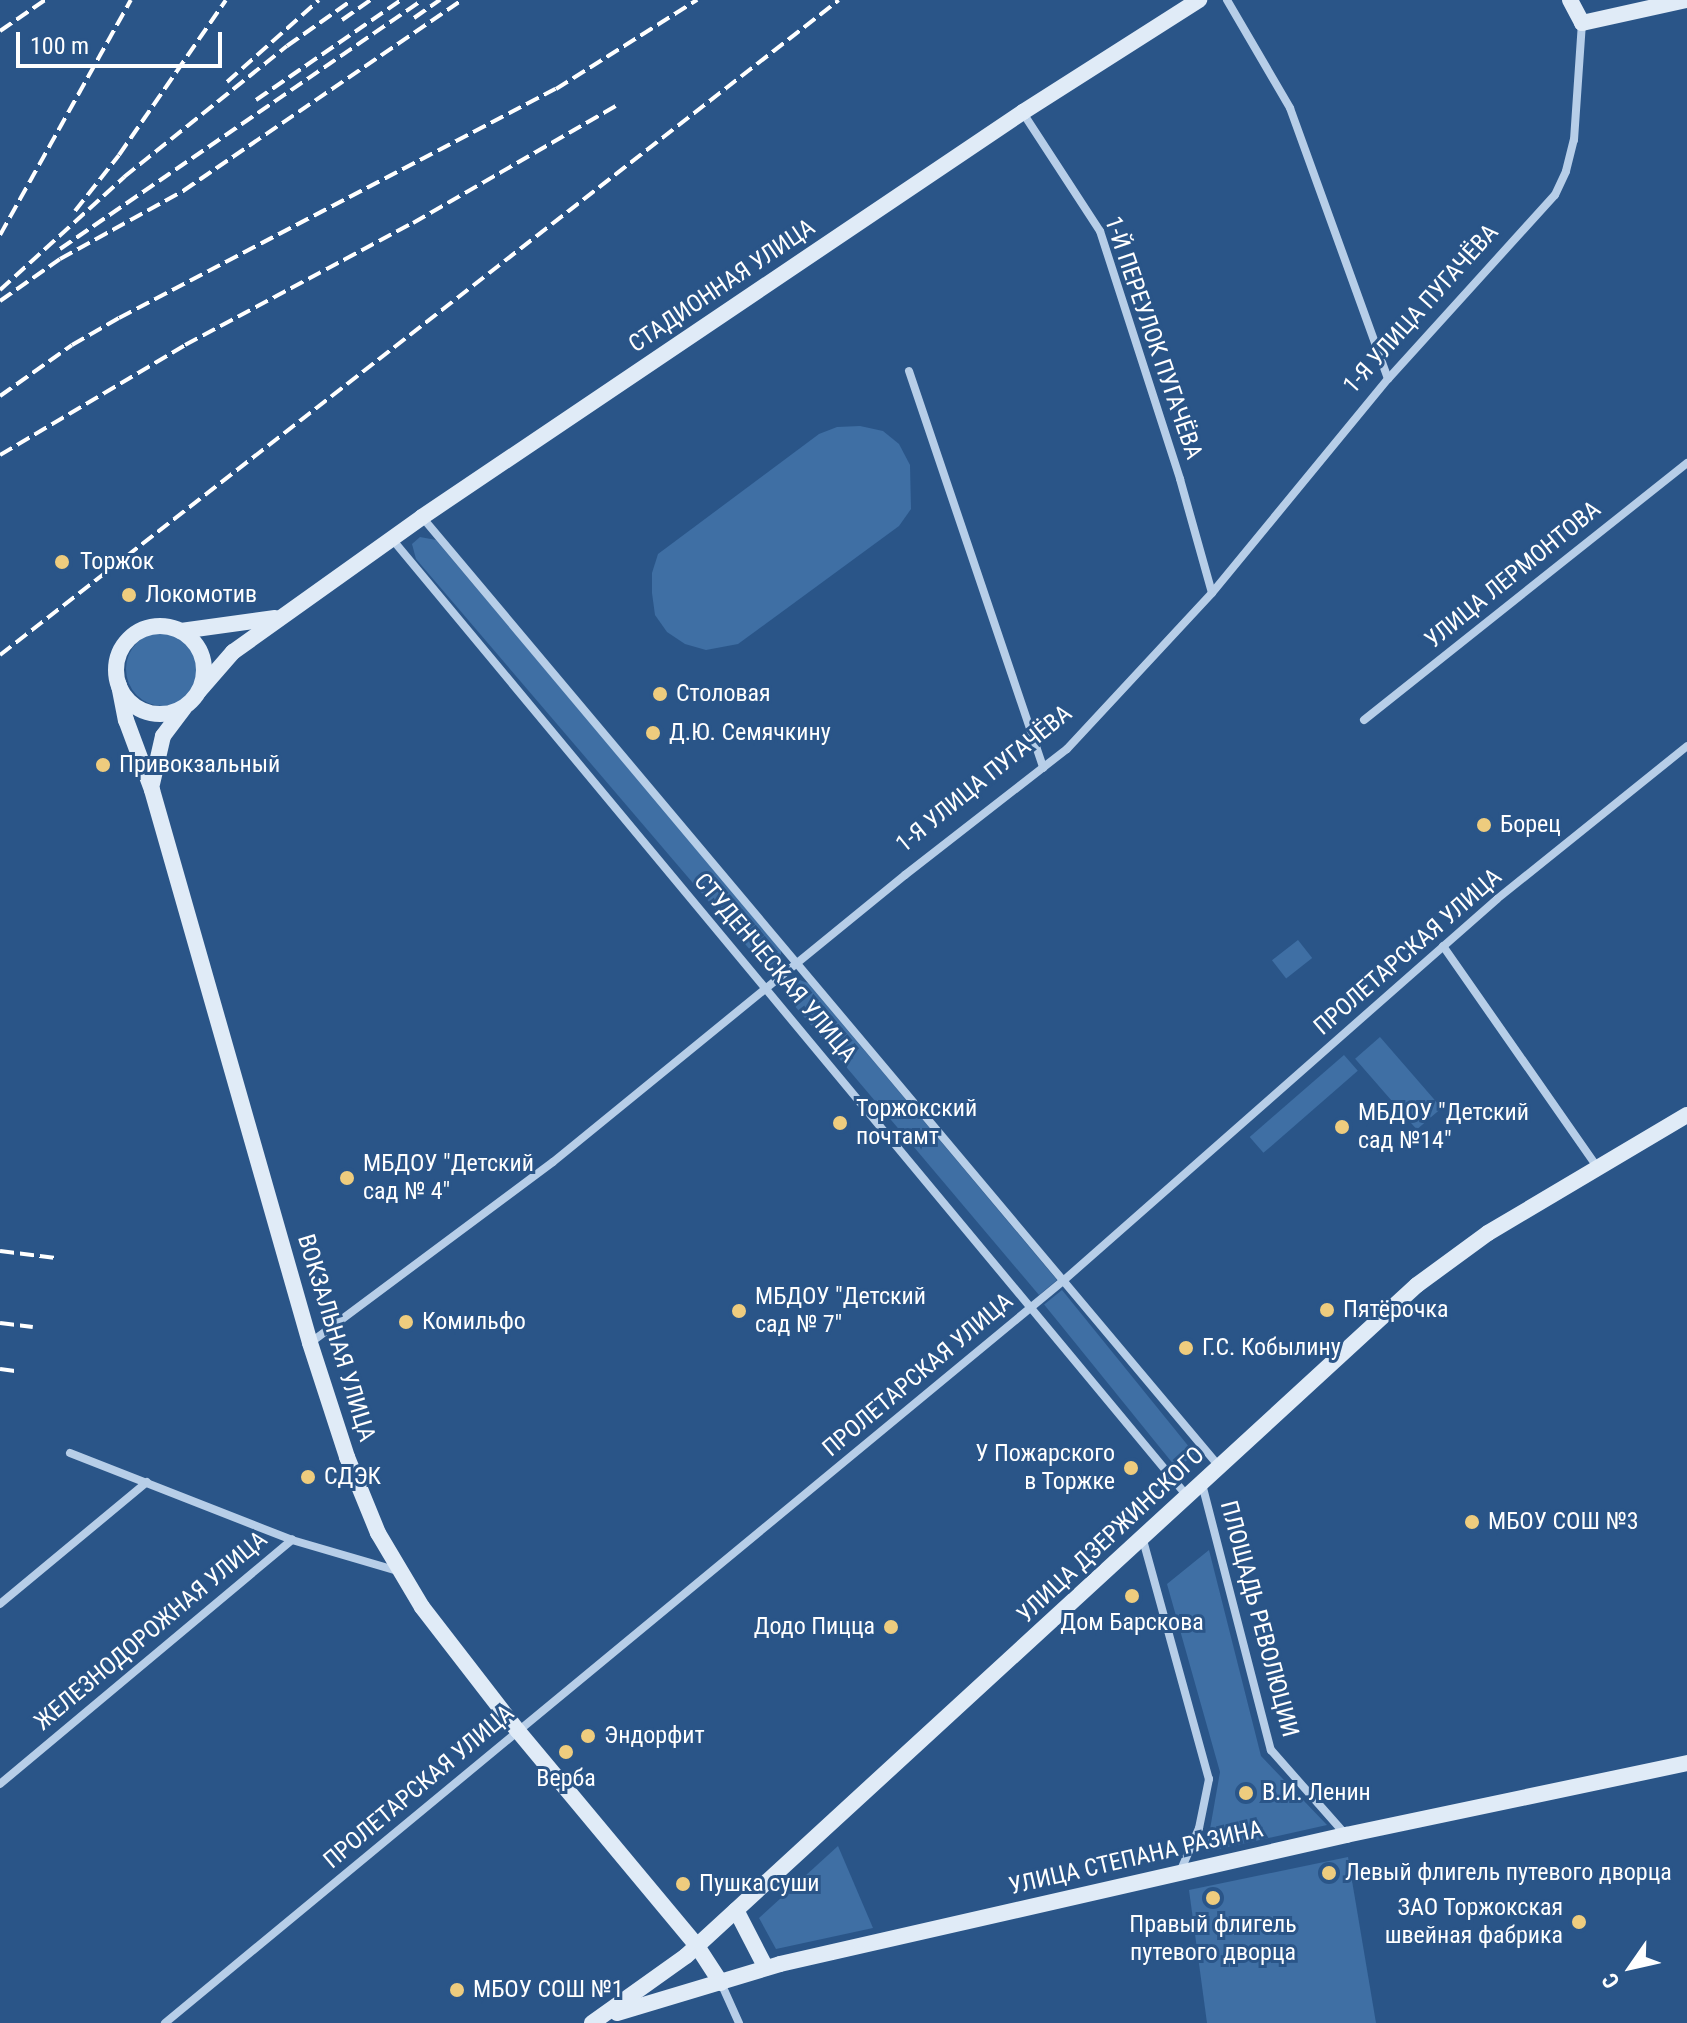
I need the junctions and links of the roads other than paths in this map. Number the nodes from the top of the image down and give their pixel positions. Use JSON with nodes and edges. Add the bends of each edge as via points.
{"nodes":[{"id":1,"x":1199,"y":0,"type":"edge"},
{"id":2,"x":1227,"y":0,"type":"edge"},
{"id":3,"x":1570,"y":0,"type":"edge"},
{"id":4,"x":1686,"y":0,"type":"edge"},
{"id":5,"x":1582,"y":23,"type":"junction"},
{"id":6,"x":1023,"y":112,"type":"junction"},
{"id":7,"x":909,"y":371,"type":"dead end"},
{"id":8,"x":1388,"y":379,"type":"junction"},
{"id":9,"x":1687,"y":463,"type":"edge"},
{"id":10,"x":422,"y":517,"type":"junction"},
{"id":11,"x":392,"y":538,"type":"junction"},
{"id":12,"x":1212,"y":593,"type":"junction"},
{"id":13,"x":277,"y":618,"type":"junction"},
{"id":14,"x":181,"y":631,"type":"junction"},
{"id":15,"x":119,"y":685,"type":"junction"},
{"id":16,"x":199,"y":691,"type":"junction"},
{"id":17,"x":187,"y":705,"type":"junction"},
{"id":18,"x":1364,"y":720,"type":"dead end"},
{"id":19,"x":1687,"y":746,"type":"edge"},
{"id":20,"x":1043,"y":768,"type":"junction"},
{"id":21,"x":152,"y":790,"type":"junction"},
{"id":22,"x":1443,"y":946,"type":"junction"},
{"id":23,"x":796,"y":962,"type":"junction"},
{"id":24,"x":766,"y":988,"type":"junction"},
{"id":25,"x":1687,"y":1115,"type":"edge"},
{"id":26,"x":1598,"y":1168,"type":"junction"},
{"id":27,"x":1063,"y":1281,"type":"junction"},
{"id":28,"x":1031,"y":1308,"type":"junction"},
{"id":29,"x":310,"y":1343,"type":"junction"},
{"id":30,"x":70,"y":1453,"type":"dead end"},
{"id":31,"x":1219,"y":1467,"type":"junction"},
{"id":32,"x":147,"y":1482,"type":"junction"},
{"id":33,"x":1202,"y":1484,"type":"junction"},
{"id":34,"x":1188,"y":1497,"type":"junction"},
{"id":35,"x":292,"y":1540,"type":"junction"},
{"id":36,"x":1143,"y":1540,"type":"junction"},
{"id":37,"x":398,"y":1571,"type":"junction"},
{"id":38,"x":0,"y":1604,"type":"edge"},
{"id":39,"x":518,"y":1731,"type":"junction"},
{"id":40,"x":1687,"y":1763,"type":"edge"},
{"id":41,"x":0,"y":1784,"type":"edge"},
{"id":42,"x":1346,"y":1835,"type":"junction"},
{"id":43,"x":1180,"y":1872,"type":"junction"},
{"id":44,"x":736,"y":1910,"type":"junction"},
{"id":45,"x":697,"y":1946,"type":"junction"},
{"id":46,"x":766,"y":1968,"type":"junction"},
{"id":47,"x":721,"y":1983,"type":"junction"},
{"id":48,"x":596,"y":2020,"type":"edge"},
{"id":49,"x":165,"y":2023,"type":"edge"},
{"id":50,"x":739,"y":2023,"type":"edge"}],
"edges":[{"from":1,"to":6,"type":"street","name":"СТАДИОННАЯ УЛИЦА"},
{"from":2,"to":8,"type":"street","via":[[1290,108]]},
{"from":3,"to":5,"type":"street"},
{"from":4,"to":5,"type":"street"},
{"from":5,"to":8,"type":"street","name":"1-Я УЛИЦА ПУГАЧЁВА","via":[[1574,140],[1561,185]]},
{"from":6,"to":10,"type":"street","name":"СТАДИОННАЯ УЛИЦА"},
{"from":6,"to":12,"type":"street","name":"1-Й ПЕРЕУЛОК ПУГАЧЁВА","via":[[1100,231]]},
{"from":7,"to":20,"type":"street"},
{"from":8,"to":12,"type":"street","name":"1-Я УЛИЦА ПУГАЧЁВА"},
{"from":9,"to":18,"type":"street","name":"УЛИЦА ЛЕРМОНТОВА"},
{"from":10,"to":11,"type":"street","name":"СТАДИОННАЯ УЛИЦА"},
{"from":10,"to":23,"type":"street","name":"СТУДЕНЧЕСКАЯ УЛИЦА"},
{"from":11,"to":13,"type":"street","name":"СТАДИОННАЯ УЛИЦА"},
{"from":11,"to":24,"type":"street","name":"СТУДЕНЧЕСКАЯ УЛИЦА"},
{"from":12,"to":20,"type":"street","name":"1-Я УЛИЦА ПУГАЧЁВА","via":[[1067,749]]},
{"from":13,"to":14,"type":"street","name":"СТАДИОННАЯ УЛИЦА"},
{"from":13,"to":16,"type":"street","name":"СТАДИОННАЯ УЛИЦА","via":[[233,652]]},
{"from":14,"to":15,"type":"street","via":[[157,626],[134,635],[118,660]]},
{"from":14,"to":16,"type":"street","via":[[201,654],[204,673]]},
{"from":15,"to":17,"type":"street","via":[[129,701],[151,713],[170,713]]},
{"from":15,"to":21,"type":"street","name":"ВОКЗАЛЬНАЯ УЛИЦА"},
{"from":16,"to":17,"type":"street"},
{"from":17,"to":21,"type":"street","name":"ВОКЗАЛЬНАЯ УЛИЦА","via":[[163,736]]},
{"from":19,"to":22,"type":"street","name":"ПРОЛЕТАРСКАЯ УЛИЦА"},
{"from":20,"to":23,"type":"street","name":"1-Я УЛИЦА ПУГАЧЁВА"},
{"from":21,"to":29,"type":"street","name":"ВОКЗАЛЬНАЯ УЛИЦА"},
{"from":22,"to":26,"type":"street"},
{"from":22,"to":27,"type":"street","name":"ПРОЛЕТАРСКАЯ УЛИЦА"},
{"from":23,"to":24,"type":"street","name":"1-Я УЛИЦА ПУГАЧЁВА"},
{"from":23,"to":27,"type":"street","name":"СТУДЕНЧЕСКАЯ УЛИЦА"},
{"from":24,"to":28,"type":"street","name":"СТУДЕНЧЕСКАЯ УЛИЦА"},
{"from":24,"to":29,"type":"street","name":"1-Я УЛИЦА ПУГАЧЁВА","via":[[553,1162]]},
{"from":25,"to":26,"type":"street","name":"УЛИЦА ДЗЕРЖИНСКОГО"},
{"from":26,"to":31,"type":"street","name":"УЛИЦА ДЗЕРЖИНСКОГО","via":[[1488,1233],[1426,1279]]},
{"from":27,"to":28,"type":"street","name":"ПРОЛЕТАРСКАЯ УЛИЦА"},
{"from":27,"to":31,"type":"street","name":"СТУДЕНЧЕСКАЯ УЛИЦА"},
{"from":28,"to":34,"type":"street","name":"СТУДЕНЧЕСКАЯ УЛИЦА"},
{"from":28,"to":39,"type":"street","name":"ПРОЛЕТАРСКАЯ УЛИЦА"},
{"from":29,"to":37,"type":"street","name":"ВОКЗАЛЬНАЯ УЛИЦА","via":[[347,1457]]},
{"from":30,"to":32,"type":"street"},
{"from":31,"to":33,"type":"street","name":"УЛИЦА ДЗЕРЖИНСКОГО"},
{"from":32,"to":35,"type":"street"},
{"from":32,"to":38,"type":"street"},
{"from":33,"to":34,"type":"street","name":"УЛИЦА ДЗЕРЖИНСКОГО"},
{"from":33,"to":42,"type":"street","name":"ПЛОЩАДЬ РЕВОЛЮЦИИ","via":[[1271,1750]]},
{"from":34,"to":36,"type":"street","name":"УЛИЦА ДЗЕРЖИНСКОГО"},
{"from":35,"to":37,"type":"street"},
{"from":35,"to":41,"type":"street","name":"ЖЕЛЕЗНОДОРОЖНАЯ УЛИЦА"},
{"from":36,"to":43,"type":"street","via":[[1209,1779],[1199,1828]]},
{"from":36,"to":44,"type":"street","name":"УЛИЦА ДЗЕРЖИНСКОГО"},
{"from":37,"to":39,"type":"street","name":"ВОКЗАЛЬНАЯ УЛИЦА"},
{"from":39,"to":45,"type":"street","name":"ВОКЗАЛЬНАЯ УЛИЦА"},
{"from":39,"to":49,"type":"street","name":"ПРОЛЕТАРСКАЯ УЛИЦА"},
{"from":40,"to":42,"type":"street","name":"УЛИЦА СТЕПАНА РАЗИНА"},
{"from":42,"to":43,"type":"street","name":"УЛИЦА СТЕПАНА РАЗИНА"},
{"from":43,"to":46,"type":"street","name":"УЛИЦА СТЕПАНА РАЗИНА"},
{"from":44,"to":45,"type":"street","name":"УЛИЦА ДЗЕРЖИНСКОГО"},
{"from":44,"to":46,"type":"street"},
{"from":45,"to":47,"type":"street","name":"ВОКЗАЛЬНАЯ УЛИЦА"},
{"from":45,"to":48,"type":"street","name":"УЛИЦА ДЗЕРЖИНСКОГО"},
{"from":46,"to":47,"type":"street","name":"УЛИЦА СТЕПАНА РАЗИНА"},
{"from":47,"to":48,"type":"street","name":"УЛИЦА СТЕПАНА РАЗИНА"},
{"from":47,"to":50,"type":"street"}]}
